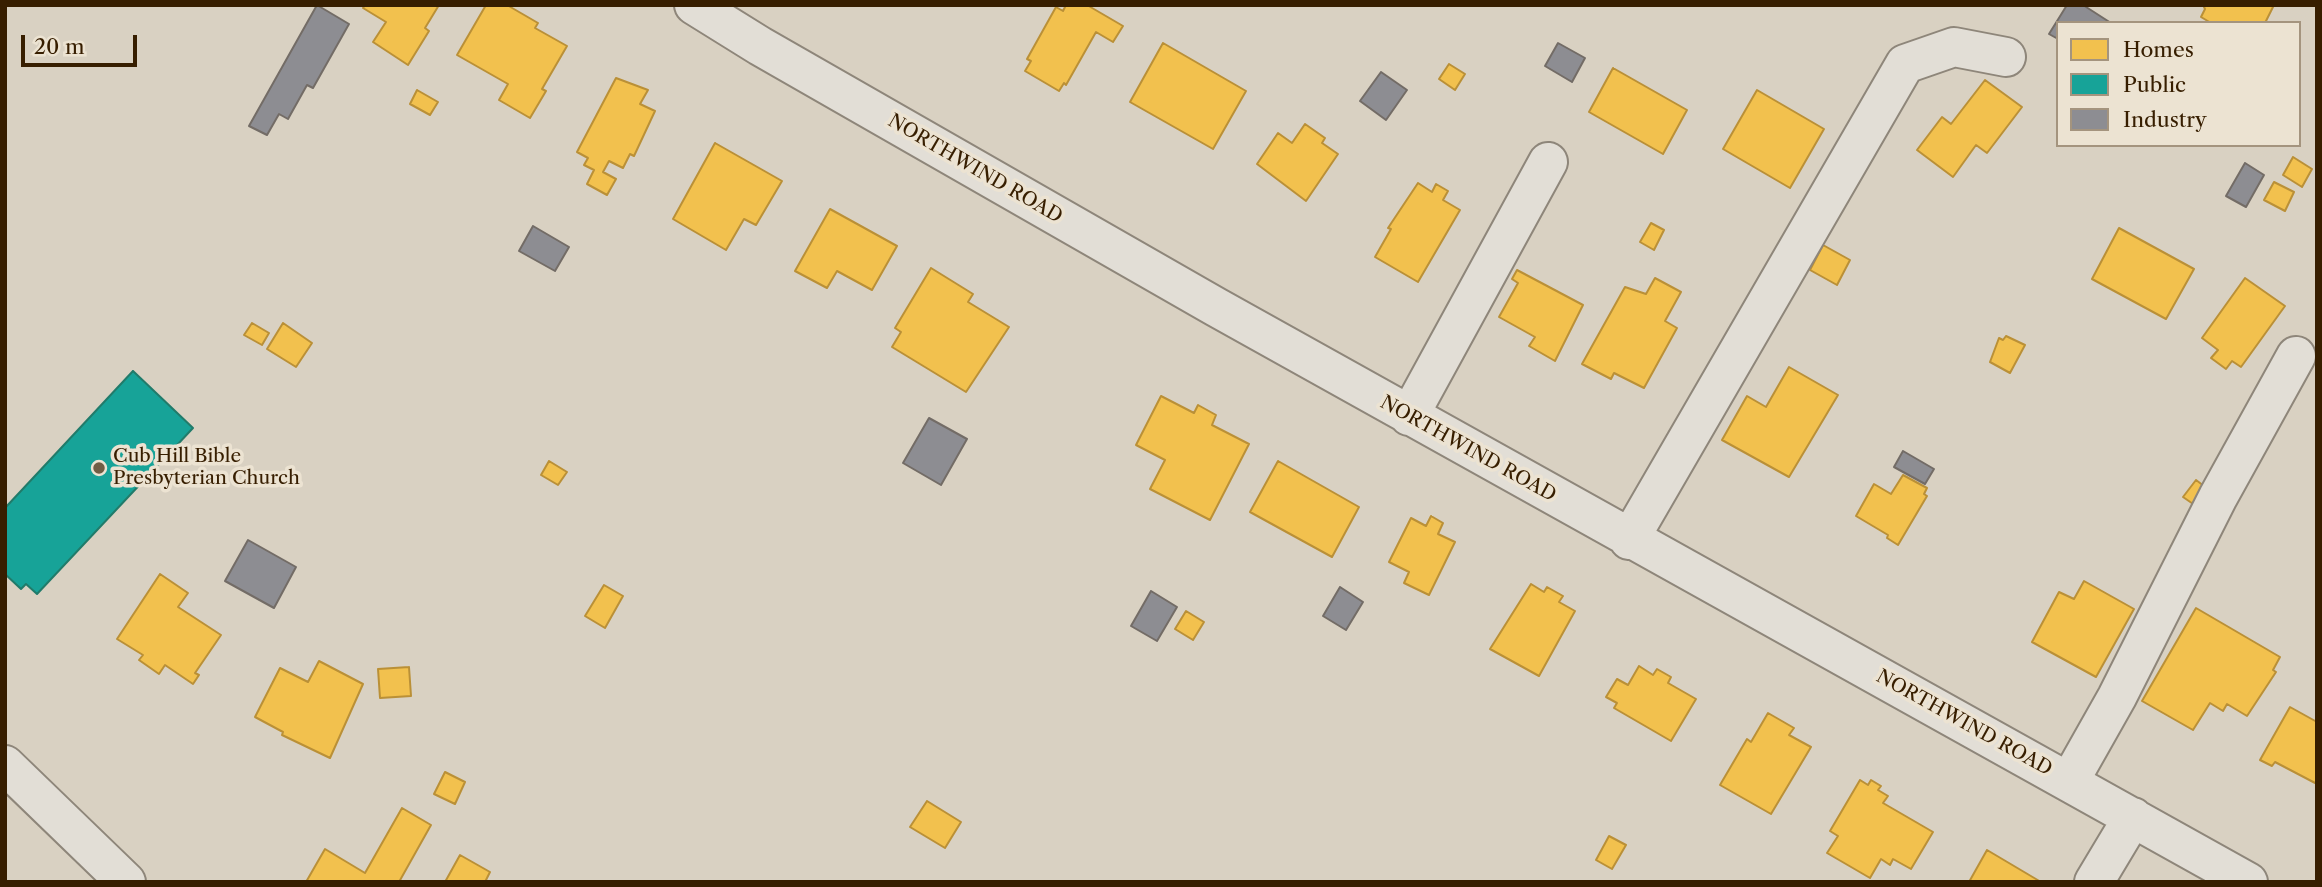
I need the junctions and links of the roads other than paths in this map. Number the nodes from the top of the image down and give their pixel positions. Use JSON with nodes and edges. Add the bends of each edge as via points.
{"nodes":[{"id":1,"x":694,"y":5,"type":"edge"},
{"id":2,"x":2006,"y":57,"type":"dead end"},
{"id":3,"x":1548,"y":162,"type":"dead end"},
{"id":4,"x":2296,"y":356,"type":"dead end"},
{"id":5,"x":1409,"y":416,"type":"junction"},
{"id":6,"x":1629,"y":540,"type":"junction"},
{"id":7,"x":5,"y":765,"type":"edge"},
{"id":8,"x":2069,"y":782,"type":"junction"},
{"id":9,"x":2133,"y":817,"type":"junction"},
{"id":10,"x":126,"y":882,"type":"edge"},
{"id":11,"x":2094,"y":882,"type":"edge"},
{"id":12,"x":2248,"y":882,"type":"edge"}],
"edges":[{"from":1,"to":5,"type":"street","name":"NORTHWIND ROAD"},
{"from":2,"to":6,"type":"street","via":[[1954,47],[1905,64]]},
{"from":3,"to":5,"type":"street"},
{"from":4,"to":8,"type":"street"},
{"from":5,"to":6,"type":"street","name":"NORTHWIND ROAD"},
{"from":6,"to":8,"type":"street","name":"NORTHWIND ROAD"},
{"from":7,"to":10,"type":"street"},
{"from":8,"to":9,"type":"street","name":"NORTHWIND ROAD"},
{"from":9,"to":11,"type":"street"},
{"from":9,"to":12,"type":"street","name":"NORTHWIND ROAD"}]}
